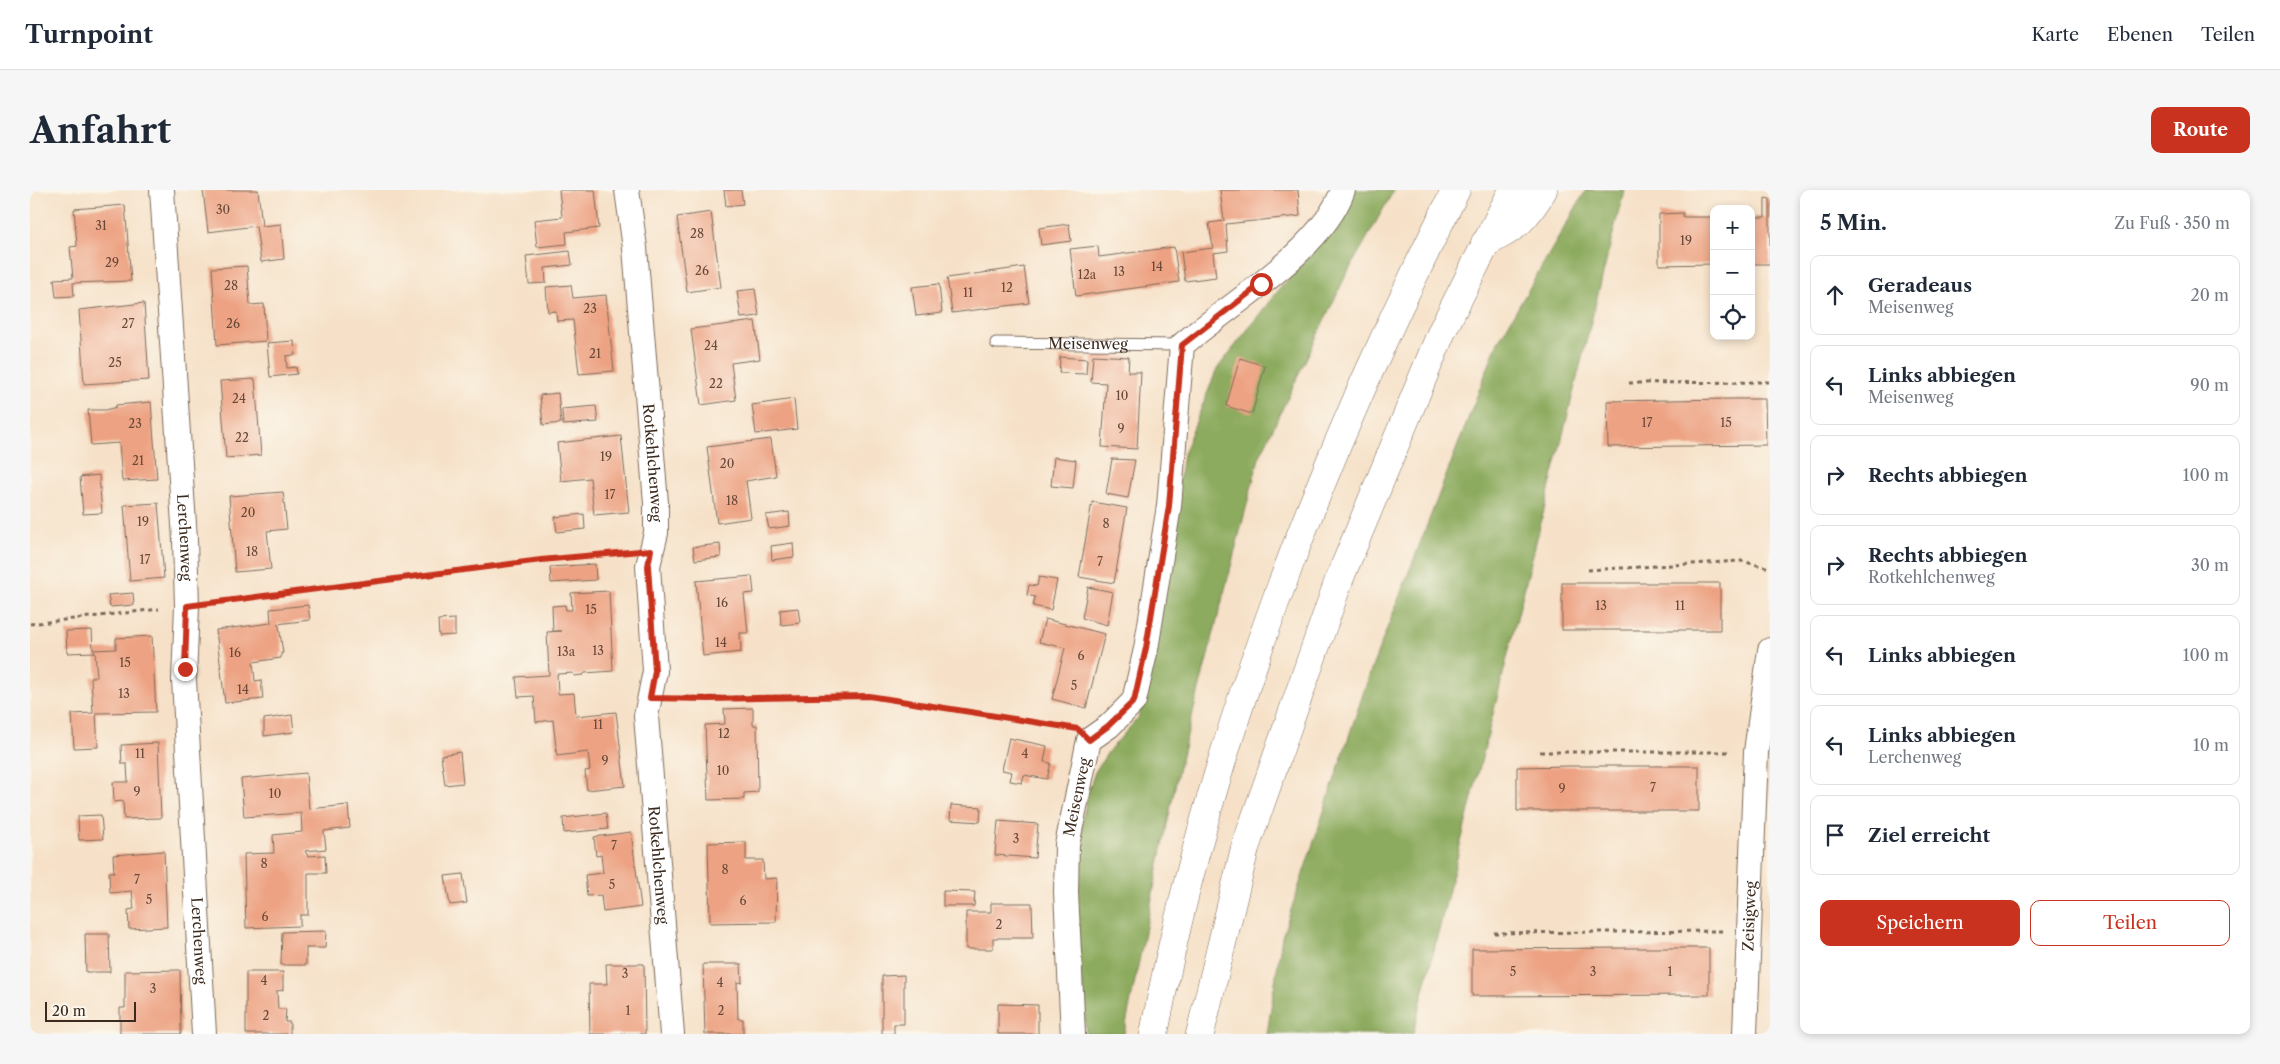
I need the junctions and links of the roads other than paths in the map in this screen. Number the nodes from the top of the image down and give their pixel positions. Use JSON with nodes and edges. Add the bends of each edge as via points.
{"nodes":[{"id":1,"x":162,"y":190,"type":"edge"},
{"id":2,"x":627,"y":190,"type":"edge"},
{"id":3,"x":1344,"y":190,"type":"edge"},
{"id":4,"x":1456,"y":190,"type":"edge"},
{"id":5,"x":1513,"y":190,"type":"edge"},
{"id":6,"x":1543,"y":190,"type":"edge"},
{"id":7,"x":1485,"y":243,"type":"junction"},
{"id":8,"x":996,"y":343,"type":"dead end"},
{"id":9,"x":1182,"y":345,"type":"junction"},
{"id":10,"x":1770,"y":650,"type":"edge"},
{"id":11,"x":1073,"y":1031,"type":"edge"},
{"id":12,"x":1154,"y":1032,"type":"edge"},
{"id":13,"x":204,"y":1034,"type":"edge"},
{"id":14,"x":672,"y":1034,"type":"edge"},
{"id":15,"x":1200,"y":1034,"type":"edge"},
{"id":16,"x":1745,"y":1034,"type":"edge"}],
"edges":[{"from":1,"to":13,"type":"street","name":"Lerchenweg","via":[[185,540],[184,680]]},
{"from":2,"to":14,"type":"street","name":"Rotkehlchenweg","via":[[635,248],[656,503],[656,533],[648,566],[655,671],[646,716]]},
{"from":3,"to":9,"type":"street","via":[[1302,249]]},
{"from":4,"to":12,"type":"highway","via":[[1377,353],[1288,570],[1199,836]]},
{"from":5,"to":7,"type":"highway"},
{"from":6,"to":7,"type":"highway","via":[[1531,211],[1509,231]]},
{"from":7,"to":15,"type":"highway","via":[[1442,331],[1385,465],[1307,669],[1245,848]]},
{"from":8,"to":9,"type":"lane","name":"Meisenweg"},
{"from":9,"to":11,"type":"street","name":"Meisenweg","via":[[1169,506],[1134,701],[1089,740],[1067,845],[1066,901]]},
{"from":10,"to":16,"type":"street","name":"Zeisigweg","via":[[1756,752]]}]}
